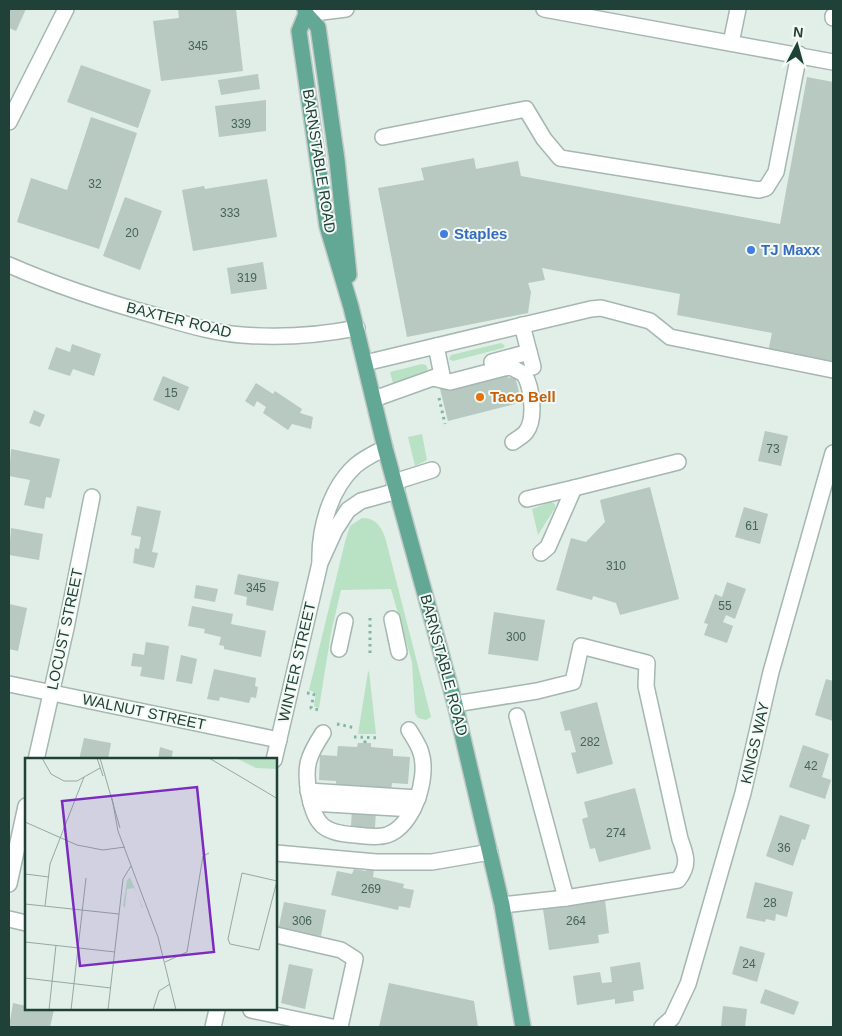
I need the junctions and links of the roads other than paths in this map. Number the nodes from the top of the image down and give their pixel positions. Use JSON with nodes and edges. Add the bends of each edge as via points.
{"nodes":[{"id":1,"x":66,"y":9,"type":"edge"},
{"id":2,"x":346,"y":9,"type":"edge"},
{"id":3,"x":544,"y":9,"type":"edge"},
{"id":4,"x":738,"y":9,"type":"edge"},
{"id":5,"x":306,"y":11,"type":"edge"},
{"id":6,"x":731,"y":43,"type":"junction"},
{"id":7,"x":799,"y":54,"type":"junction"},
{"id":8,"x":833,"y":62,"type":"edge"},
{"id":9,"x":9,"y":122,"type":"edge"},
{"id":10,"x":383,"y":137,"type":"dead end"},
{"id":11,"x":9,"y":265,"type":"edge"},
{"id":12,"x":522,"y":325,"type":"junction"},
{"id":13,"x":357,"y":328,"type":"junction"},
{"id":14,"x":436,"y":346,"type":"junction"},
{"id":15,"x":529,"y":352,"type":"junction"},
{"id":16,"x":365,"y":363,"type":"junction"},
{"id":17,"x":533,"y":367,"type":"dead end"},
{"id":18,"x":833,"y":370,"type":"edge"},
{"id":19,"x":437,"y":380,"type":"junction"},
{"id":20,"x":374,"y":399,"type":"junction"},
{"id":21,"x":513,"y":442,"type":"dead end"},
{"id":22,"x":385,"y":448,"type":"junction"},
{"id":23,"x":833,"y":453,"type":"edge"},
{"id":24,"x":678,"y":462,"type":"dead end"},
{"id":25,"x":432,"y":470,"type":"dead end"},
{"id":26,"x":396,"y":487,"type":"junction"},
{"id":27,"x":574,"y":488,"type":"junction"},
{"id":28,"x":92,"y":497,"type":"dead end"},
{"id":29,"x":527,"y":499,"type":"dead end"},
{"id":30,"x":541,"y":553,"type":"dead end"},
{"id":31,"x":320,"y":564,"type":"junction"},
{"id":32,"x":392,"y":619,"type":"dead end"},
{"id":33,"x":345,"y":620,"type":"dead end"},
{"id":34,"x":339,"y":649,"type":"dead end"},
{"id":35,"x":399,"y":652,"type":"dead end"},
{"id":36,"x":9,"y":684,"type":"edge"},
{"id":37,"x":51,"y":693,"type":"junction"},
{"id":38,"x":456,"y":704,"type":"junction"},
{"id":39,"x":517,"y":716,"type":"dead end"},
{"id":40,"x":409,"y":730,"type":"dead end"},
{"id":41,"x":323,"y":733,"type":"dead end"},
{"id":42,"x":279,"y":740,"type":"junction"},
{"id":43,"x":36,"y":758,"type":"edge"},
{"id":44,"x":274,"y":758,"type":"edge"},
{"id":45,"x":310,"y":797,"type":"junction"},
{"id":46,"x":415,"y":804,"type":"junction"},
{"id":47,"x":25,"y":811,"type":"edge"},
{"id":48,"x":490,"y":852,"type":"junction"},
{"id":49,"x":278,"y":853,"type":"edge"},
{"id":50,"x":9,"y":884,"type":"edge"},
{"id":51,"x":566,"y":898,"type":"junction"},
{"id":52,"x":502,"y":905,"type":"junction"},
{"id":53,"x":9,"y":919,"type":"edge"},
{"id":54,"x":25,"y":924,"type":"edge"},
{"id":55,"x":278,"y":935,"type":"edge"},
{"id":56,"x":217,"y":1011,"type":"edge"},
{"id":57,"x":257,"y":1011,"type":"edge"},
{"id":58,"x":213,"y":1027,"type":"edge"},
{"id":59,"x":332,"y":1027,"type":"edge"},
{"id":60,"x":340,"y":1027,"type":"edge"},
{"id":61,"x":523,"y":1027,"type":"edge"},
{"id":62,"x":662,"y":1027,"type":"edge"}],
"edges":[{"from":1,"to":9,"type":"street"},
{"from":2,"to":5,"type":"street"},
{"from":3,"to":6,"type":"street"},
{"from":4,"to":6,"type":"street"},
{"from":5,"to":13,"type":"main road","name":"BARNSTABLE ROAD","via":[[299,31],[327,226]]},
{"from":6,"to":7,"type":"street"},
{"from":7,"to":8,"type":"street"},
{"from":7,"to":10,"type":"street","via":[[776,172],[766,188],[759,190],[560,158],[526,109]]},
{"from":11,"to":13,"type":"street","name":"BAXTER ROAD","via":[[106,302],[219,332],[244,336],[283,335]]},
{"from":12,"to":14,"type":"street"},
{"from":12,"to":15,"type":"street"},
{"from":12,"to":18,"type":"street","via":[[601,308],[650,322],[670,336]]},
{"from":13,"to":16,"type":"main road","name":"BARNSTABLE ROAD"},
{"from":14,"to":16,"type":"street"},
{"from":14,"to":19,"type":"street"},
{"from":15,"to":17,"type":"street"},
{"from":15,"to":19,"type":"street"},
{"from":16,"to":20,"type":"main road","name":"BARNSTABLE ROAD"},
{"from":19,"to":20,"type":"street"},
{"from":19,"to":21,"type":"street","via":[[450,382],[511,367],[524,374],[531,391],[530,422],[525,433]]},
{"from":20,"to":22,"type":"main road","name":"BARNSTABLE ROAD"},
{"from":22,"to":26,"type":"main road","name":"BARNSTABLE ROAD"},
{"from":22,"to":31,"type":"street","name":"WINTER STREET","via":[[356,465],[335,493],[319,542]]},
{"from":23,"to":62,"type":"street","name":"KINGS WAY","via":[[771,672],[743,793],[688,984],[672,1018]]},
{"from":24,"to":27,"type":"street"},
{"from":25,"to":26,"type":"street","name":"WINTER STREET"},
{"from":26,"to":31,"type":"street","name":"WINTER STREET","via":[[348,510],[339,521]]},
{"from":26,"to":38,"type":"main road","name":"BARNSTABLE ROAD"},
{"from":27,"to":29,"type":"street"},
{"from":27,"to":30,"type":"street","via":[[548,547]]},
{"from":28,"to":37,"type":"street","name":"LOCUST STREET"},
{"from":31,"to":42,"type":"street","name":"WINTER STREET"},
{"from":32,"to":35,"type":"street"},
{"from":33,"to":34,"type":"street"},
{"from":36,"to":37,"type":"street","name":"WALNUT STREET"},
{"from":37,"to":42,"type":"street","name":"WALNUT STREET"},
{"from":37,"to":43,"type":"street","name":"LOCUST STREET"},
{"from":38,"to":48,"type":"main road","name":"BARNSTABLE ROAD"},
{"from":38,"to":51,"type":"street","via":[[573,682],[581,646],[647,663],[646,686],[680,839],[688,858],[685,872],[678,880],[661,884]]},
{"from":39,"to":51,"type":"street"},
{"from":40,"to":46,"type":"street","via":[[422,754],[421,782]]},
{"from":41,"to":45,"type":"street","via":[[309,755],[306,769]]},
{"from":42,"to":44,"type":"street","name":"WINTER STREET"},
{"from":45,"to":46,"type":"street"},
{"from":45,"to":46,"type":"street","via":[[312,812],[329,831],[381,837],[398,828]]},
{"from":47,"to":50,"type":"street"},
{"from":48,"to":49,"type":"street","via":[[432,862],[367,861]]},
{"from":48,"to":52,"type":"main road","name":"BARNSTABLE ROAD"},
{"from":51,"to":52,"type":"street"},
{"from":52,"to":61,"type":"main road","name":"BARNSTABLE ROAD"},
{"from":53,"to":54,"type":"street"},
{"from":55,"to":60,"type":"street","via":[[341,950],[355,959]]},
{"from":56,"to":58,"type":"street"},
{"from":57,"to":59,"type":"street"}]}
